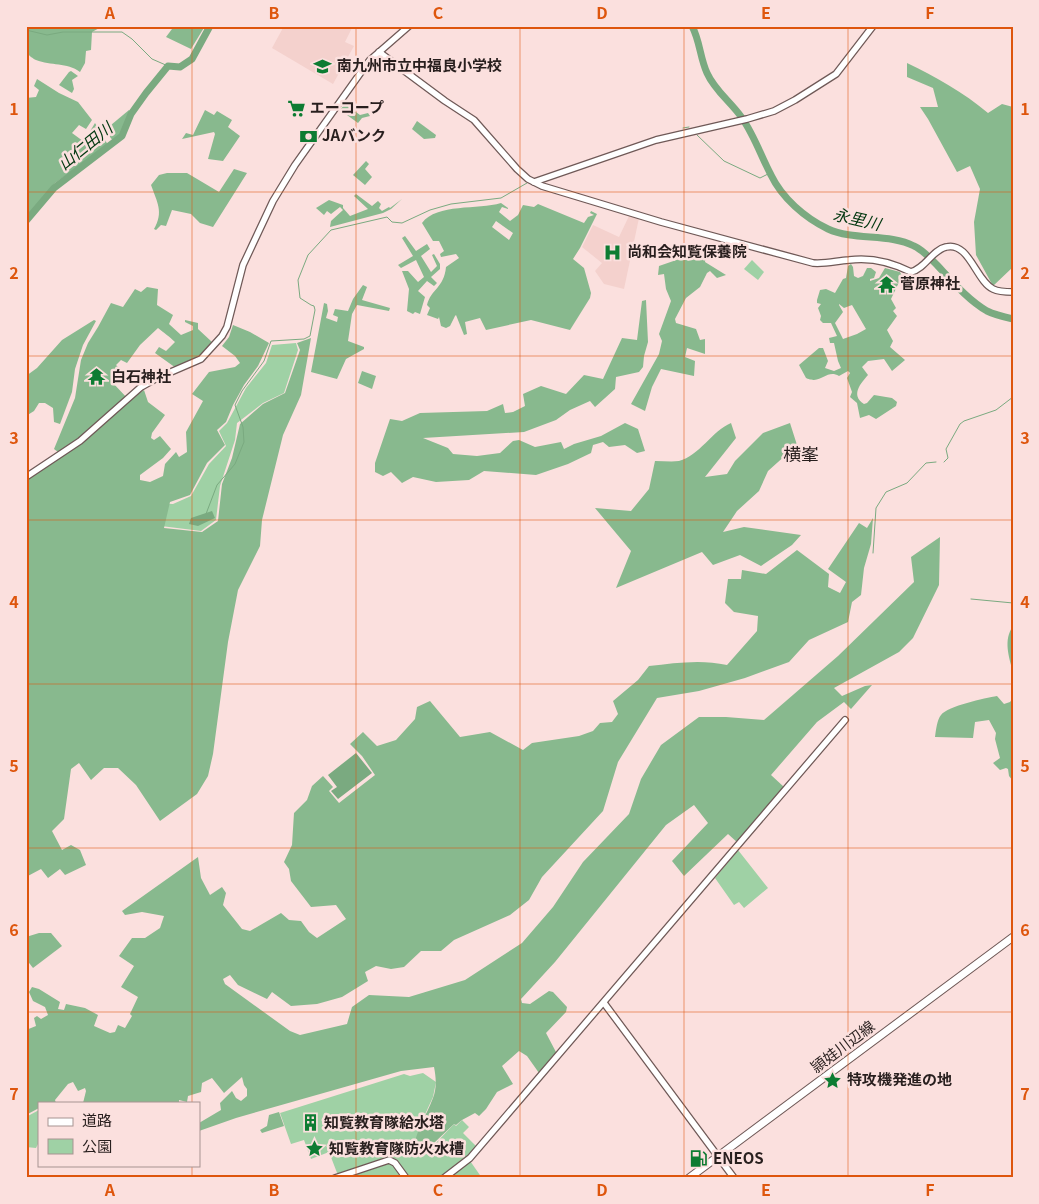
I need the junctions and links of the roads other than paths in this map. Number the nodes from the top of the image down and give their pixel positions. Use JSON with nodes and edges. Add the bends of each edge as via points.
{"nodes":[{"id":1,"x":409,"y":26,"type":"edge"},
{"id":2,"x":873,"y":26,"type":"edge"},
{"id":3,"x":379,"y":52,"type":"junction"},
{"id":4,"x":534,"y":182,"type":"junction"},
{"id":5,"x":1013,"y":292,"type":"edge"},
{"id":6,"x":26,"y":478,"type":"edge"},
{"id":7,"x":845,"y":720,"type":"dead end"},
{"id":8,"x":1013,"y":937,"type":"edge"},
{"id":9,"x":604,"y":1003,"type":"junction"},
{"id":10,"x":718,"y":1156,"type":"junction"},
{"id":11,"x":335,"y":1178,"type":"edge"},
{"id":12,"x":406,"y":1178,"type":"edge"},
{"id":13,"x":444,"y":1178,"type":"edge"},
{"id":14,"x":689,"y":1178,"type":"edge"},
{"id":15,"x":734,"y":1178,"type":"edge"}],
"edges":[{"from":1,"to":3,"type":"street"},
{"from":2,"to":4,"type":"street","via":[[832,78],[774,111],[656,140]]},
{"from":3,"to":4,"type":"street","via":[[474,120],[517,169]]},
{"from":3,"to":6,"type":"street","via":[[345,94],[272,201],[243,265],[227,327],[217,342],[201,359],[141,387],[80,441]]},
{"from":4,"to":5,"type":"street","via":[[661,222],[813,262],[829,264],[875,259],[911,272],[945,247],[958,248],[988,285],[999,291]]},
{"from":7,"to":9,"type":"street"},
{"from":8,"to":10,"type":"main road","name":"頴娃川辺線"},
{"from":9,"to":10,"type":"street"},
{"from":9,"to":13,"type":"street","via":[[470,1158]]},
{"from":10,"to":14,"type":"main road","name":"頴娃川辺線"},
{"from":10,"to":15,"type":"street"},
{"from":11,"to":12,"type":"street","via":[[389,1160],[395,1162]]}]}
